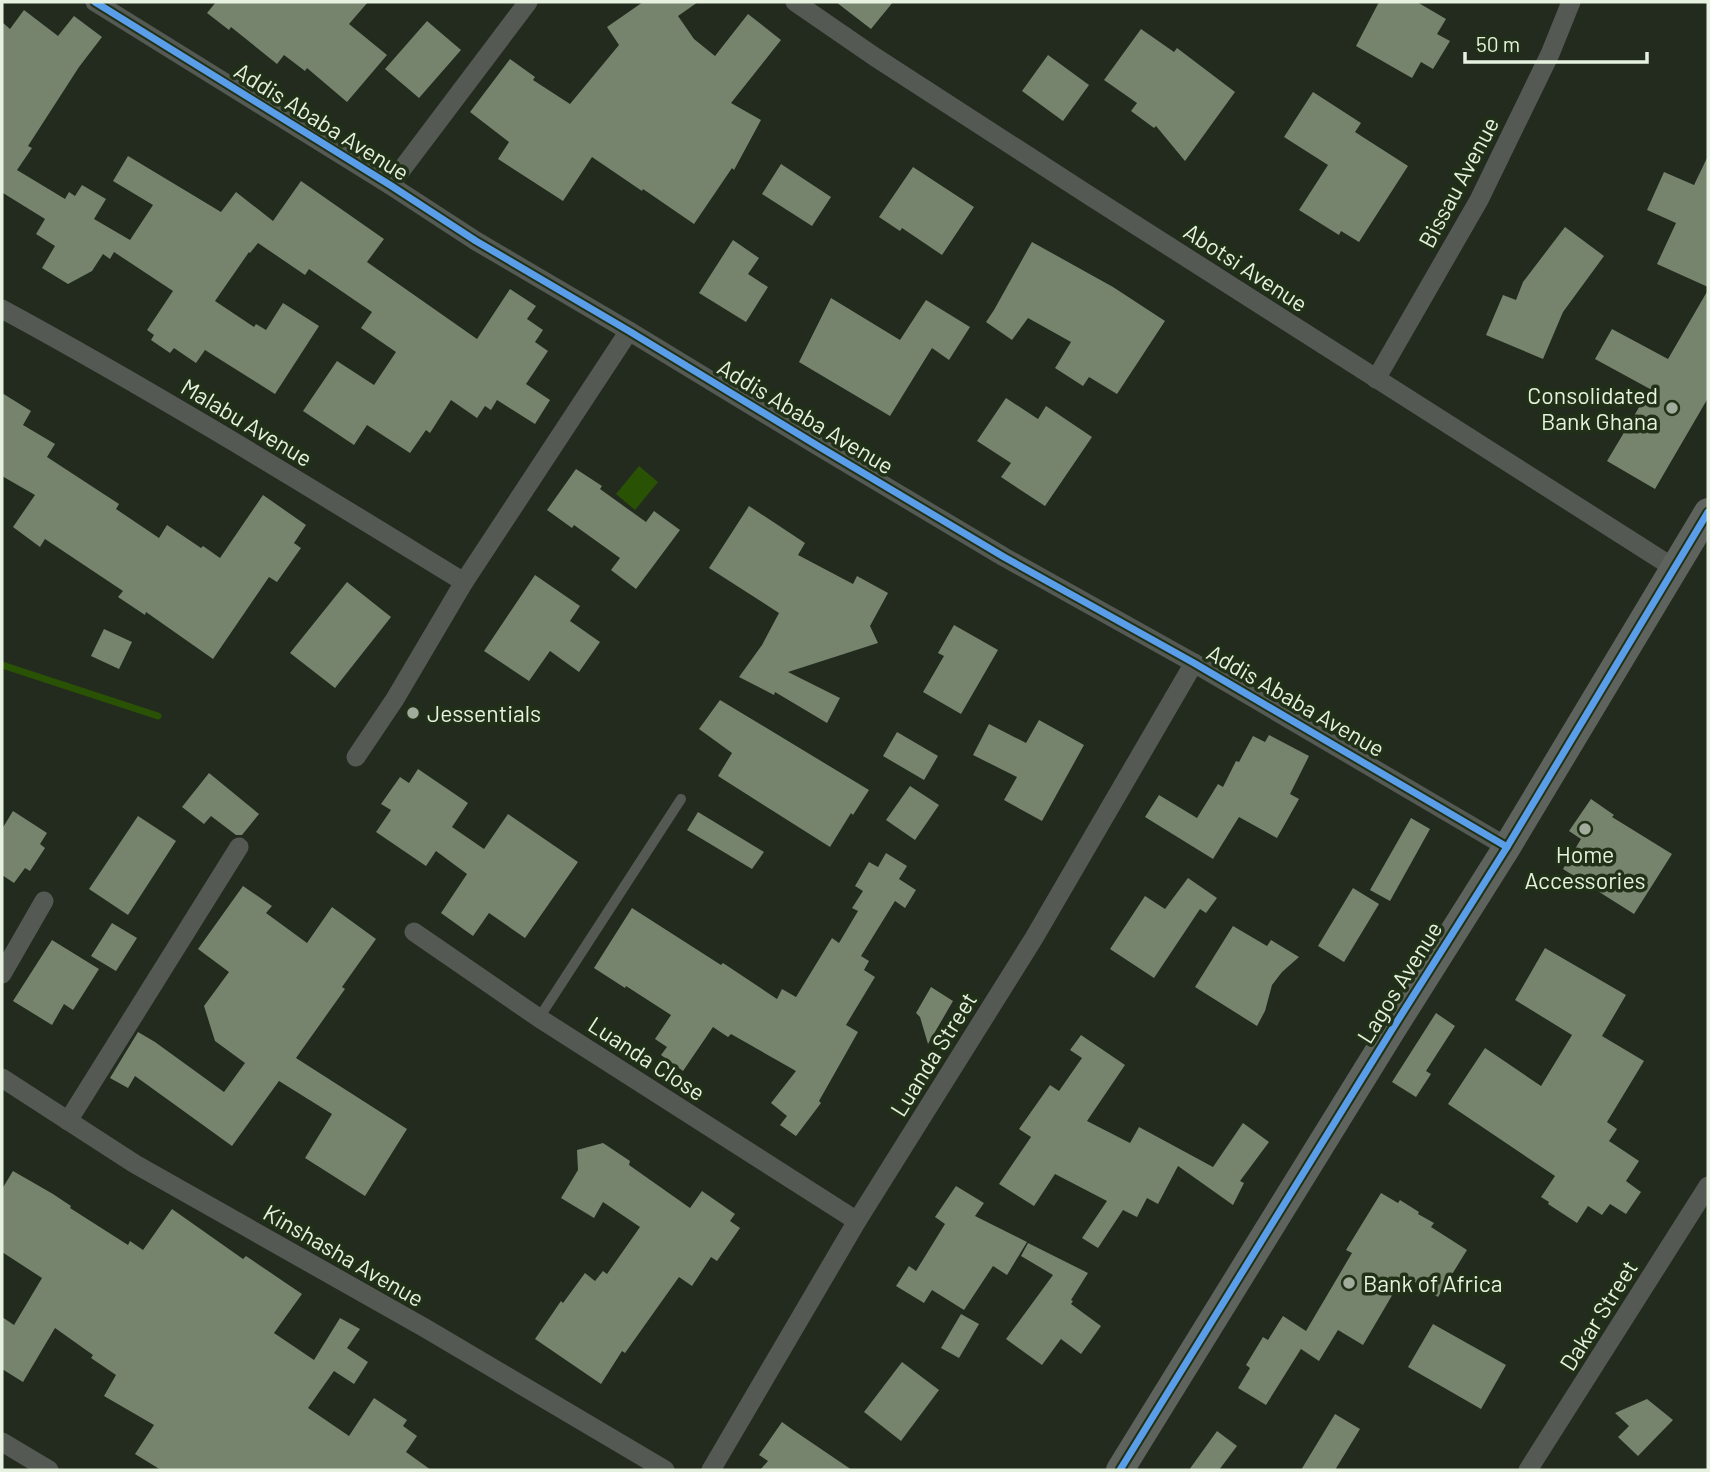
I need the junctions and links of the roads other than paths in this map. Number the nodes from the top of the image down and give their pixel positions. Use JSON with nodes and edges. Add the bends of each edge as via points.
{"nodes":[{"id":1,"x":95,"y":2,"type":"edge"},
{"id":2,"x":528,"y":2,"type":"edge"},
{"id":3,"x":795,"y":2,"type":"edge"},
{"id":4,"x":1571,"y":2,"type":"edge"},
{"id":5,"x":390,"y":185,"type":"junction"},
{"id":6,"x":2,"y":309,"type":"edge"},
{"id":7,"x":629,"y":331,"type":"junction"},
{"id":8,"x":1376,"y":379,"type":"junction"},
{"id":9,"x":1708,"y":512,"type":"edge"},
{"id":10,"x":1674,"y":568,"type":"junction"},
{"id":11,"x":464,"y":582,"type":"junction"},
{"id":12,"x":1194,"y":663,"type":"junction"},
{"id":13,"x":356,"y":757,"type":"dead end"},
{"id":14,"x":681,"y":799,"type":"dead end"},
{"id":15,"x":239,"y":847,"type":"dead end"},
{"id":16,"x":1507,"y":847,"type":"junction"},
{"id":17,"x":44,"y":901,"type":"dead end"},
{"id":18,"x":414,"y":932,"type":"dead end"},
{"id":19,"x":2,"y":974,"type":"edge"},
{"id":20,"x":540,"y":1018,"type":"junction"},
{"id":21,"x":2,"y":1078,"type":"edge"},
{"id":22,"x":68,"y":1121,"type":"junction"},
{"id":23,"x":1708,"y":1186,"type":"edge"},
{"id":24,"x":857,"y":1222,"type":"junction"},
{"id":25,"x":2,"y":1442,"type":"edge"},
{"id":26,"x":49,"y":1470,"type":"edge"},
{"id":27,"x":665,"y":1470,"type":"edge"},
{"id":28,"x":711,"y":1470,"type":"edge"},
{"id":29,"x":1120,"y":1470,"type":"edge"},
{"id":30,"x":1528,"y":1470,"type":"edge"}],
"edges":[{"from":1,"to":5,"type":"street","name":"Addis Ababa Avenue"},
{"from":2,"to":5,"type":"street"},
{"from":3,"to":8,"type":"street","name":"Abotsi Avenue"},
{"from":4,"to":8,"type":"street","name":"Bissau Avenue","via":[[1479,200]]},
{"from":5,"to":7,"type":"street","name":"Addis Ababa Avenue"},
{"from":6,"to":11,"type":"street","name":"Malabu Avenue","via":[[255,454]]},
{"from":7,"to":11,"type":"street"},
{"from":7,"to":12,"type":"street","name":"Addis Ababa Avenue","via":[[1004,558]]},
{"from":8,"to":10,"type":"street","name":"Abotsi Avenue"},
{"from":9,"to":10,"type":"street","name":"Lagos Avenue"},
{"from":10,"to":16,"type":"street","name":"Lagos Avenue"},
{"from":11,"to":13,"type":"street"},
{"from":12,"to":16,"type":"street","name":"Addis Ababa Avenue"},
{"from":12,"to":24,"type":"street","name":"Luanda Street","via":[[1034,939]]},
{"from":14,"to":20,"type":"lane"},
{"from":15,"to":22,"type":"street"},
{"from":16,"to":29,"type":"street","name":"Lagos Avenue"},
{"from":17,"to":19,"type":"street"},
{"from":18,"to":20,"type":"street","name":"Luanda Close"},
{"from":20,"to":24,"type":"street","name":"Luanda Close"},
{"from":21,"to":22,"type":"street","name":"Kinshasha Avenue"},
{"from":22,"to":27,"type":"street","name":"Kinshasha Avenue"},
{"from":23,"to":30,"type":"street","name":"Dakar Street"},
{"from":24,"to":28,"type":"street","name":"Luanda Street"},
{"from":25,"to":26,"type":"street"}]}
